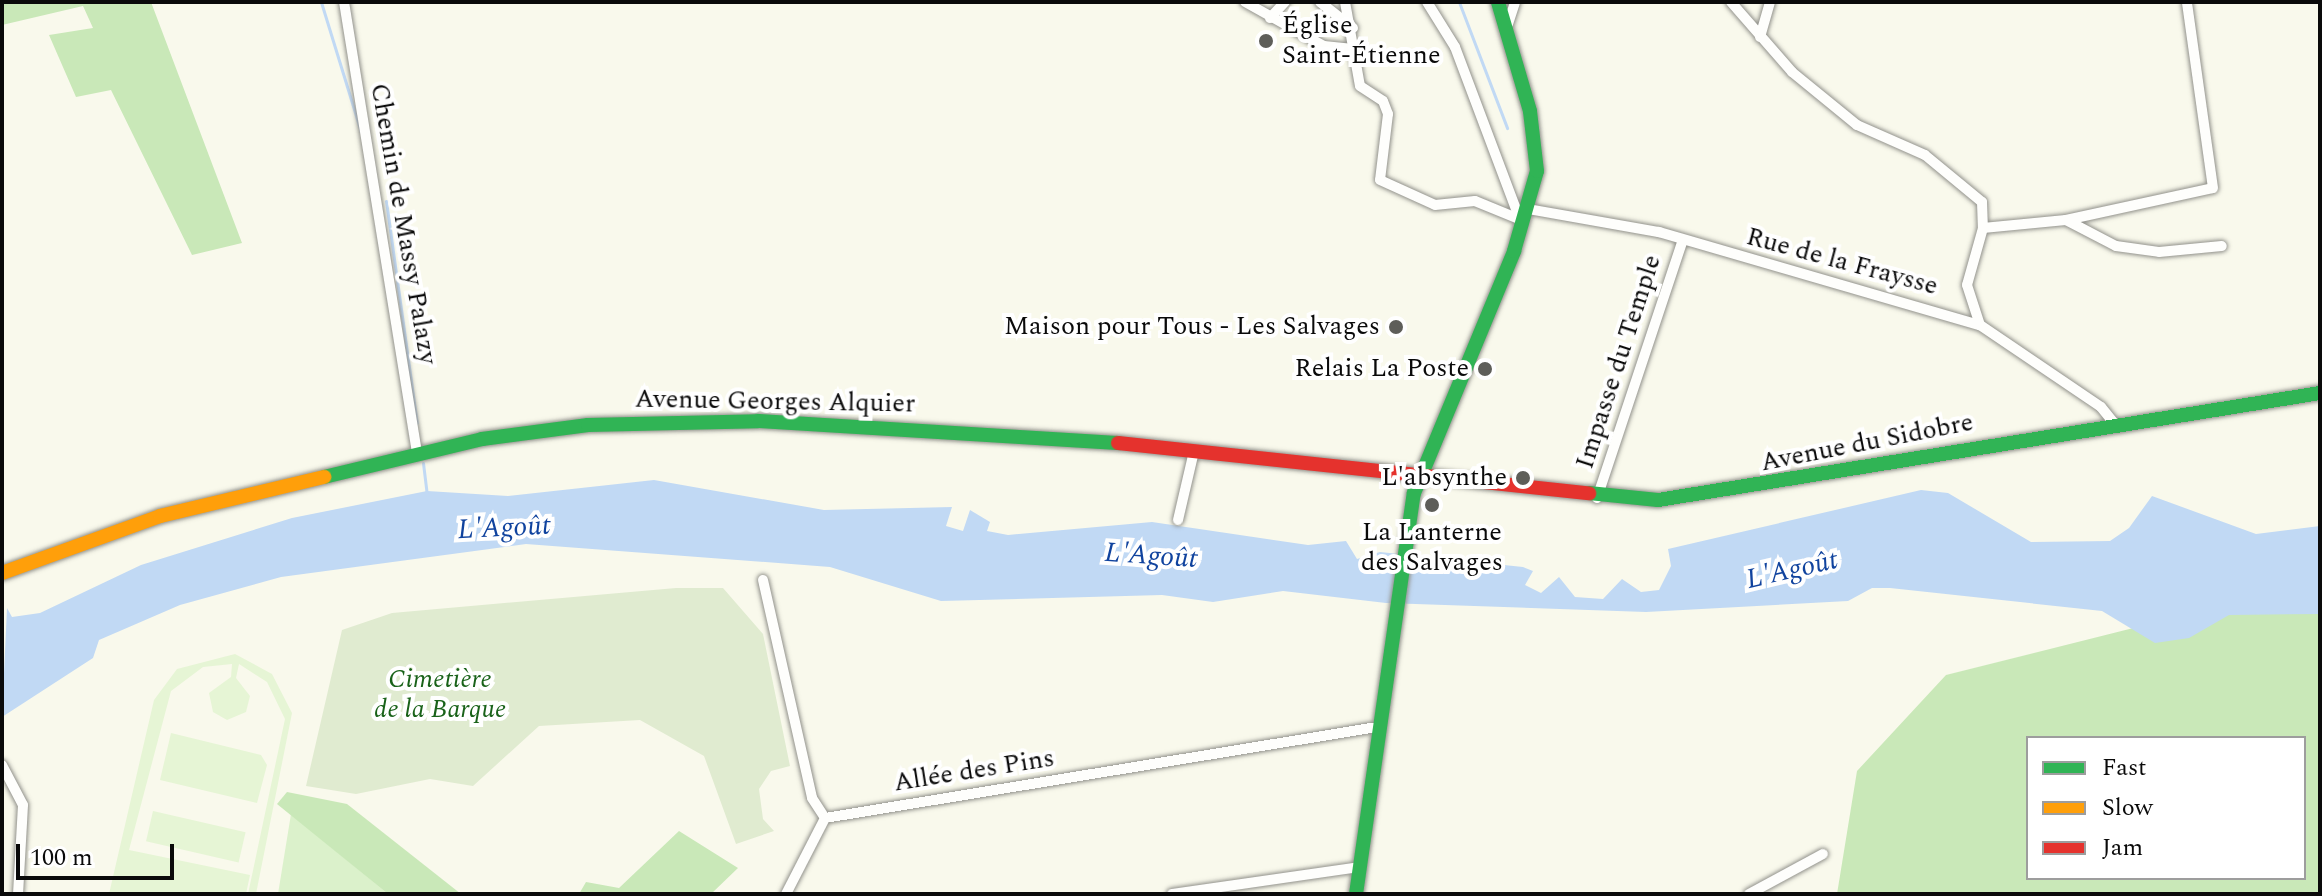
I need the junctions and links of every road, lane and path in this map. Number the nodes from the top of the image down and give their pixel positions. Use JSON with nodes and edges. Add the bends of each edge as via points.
{"nodes":[{"id":1,"x":344,"y":2,"type":"edge"},
{"id":2,"x":1245,"y":2,"type":"edge"},
{"id":3,"x":1285,"y":2,"type":"edge"},
{"id":4,"x":1320,"y":2,"type":"edge"},
{"id":5,"x":1345,"y":2,"type":"edge"},
{"id":6,"x":1427,"y":2,"type":"edge"},
{"id":7,"x":1498,"y":2,"type":"edge"},
{"id":8,"x":1515,"y":2,"type":"edge"},
{"id":9,"x":1731,"y":2,"type":"edge"},
{"id":10,"x":1770,"y":2,"type":"edge"},
{"id":11,"x":2187,"y":2,"type":"edge"},
{"id":12,"x":1270,"y":18,"type":"junction"},
{"id":13,"x":1508,"y":24,"type":"junction"},
{"id":14,"x":1354,"y":29,"type":"junction"},
{"id":15,"x":1760,"y":37,"type":"junction"},
{"id":16,"x":1353,"y":49,"type":"junction"},
{"id":17,"x":1526,"y":215,"type":"junction"},
{"id":18,"x":2066,"y":220,"type":"junction"},
{"id":19,"x":1983,"y":228,"type":"junction"},
{"id":20,"x":1683,"y":240,"type":"junction"},
{"id":21,"x":2222,"y":246,"type":"dead end"},
{"id":22,"x":1980,"y":325,"type":"junction"},
{"id":23,"x":2320,"y":393,"type":"edge"},
{"id":24,"x":2113,"y":422,"type":"junction"},
{"id":25,"x":1194,"y":451,"type":"junction"},
{"id":26,"x":417,"y":454,"type":"junction"},
{"id":27,"x":1422,"y":478,"type":"junction"},
{"id":28,"x":1597,"y":498,"type":"junction"},
{"id":29,"x":1178,"y":520,"type":"dead end"},
{"id":30,"x":2,"y":573,"type":"edge"},
{"id":31,"x":763,"y":580,"type":"dead end"},
{"id":32,"x":1377,"y":727,"type":"junction"},
{"id":33,"x":2,"y":765,"type":"edge"},
{"id":34,"x":825,"y":818,"type":"junction"},
{"id":35,"x":1823,"y":854,"type":"dead end"},
{"id":36,"x":1359,"y":867,"type":"junction"},
{"id":37,"x":18,"y":894,"type":"edge"},
{"id":38,"x":786,"y":894,"type":"edge"},
{"id":39,"x":1172,"y":894,"type":"edge"},
{"id":40,"x":1356,"y":894,"type":"edge"},
{"id":41,"x":1749,"y":894,"type":"edge"}],
"edges":[{"from":1,"to":26,"type":"street","name":"Chemin de Massy Palazy"},
{"from":2,"to":12,"type":"street"},
{"from":3,"to":12,"type":"street"},
{"from":4,"to":14,"type":"street"},
{"from":5,"to":14,"type":"street"},
{"from":6,"to":17,"type":"street","via":[[1455,47],[1510,207]]},
{"from":7,"to":13,"type":"main road"},
{"from":8,"to":13,"type":"street"},
{"from":9,"to":15,"type":"street"},
{"from":10,"to":15,"type":"street"},
{"from":11,"to":18,"type":"street","via":[[2213,188]]},
{"from":12,"to":16,"type":"street","via":[[1324,46]]},
{"from":13,"to":17,"type":"main road","via":[[1535,137]]},
{"from":14,"to":16,"type":"street"},
{"from":15,"to":19,"type":"street","via":[[1857,125],[1925,155],[1963,183],[1982,202]]},
{"from":16,"to":17,"type":"street","name":"Rue de la Fraysse","via":[[1360,86],[1383,101],[1388,114],[1380,180],[1435,205],[1475,201]]},
{"from":17,"to":20,"type":"street","name":"Rue de la Fraysse"},
{"from":17,"to":27,"type":"main road"},
{"from":18,"to":19,"type":"street"},
{"from":18,"to":21,"type":"street","via":[[2116,246],[2159,252]]},
{"from":19,"to":22,"type":"street","via":[[1967,285]]},
{"from":20,"to":22,"type":"street","name":"Rue de la Fraysse"},
{"from":20,"to":28,"type":"street","name":"Impasse du Temple"},
{"from":22,"to":24,"type":"street","name":"Rue de la Fraysse"},
{"from":23,"to":24,"type":"main road","name":"Avenue du Sidobre"},
{"from":24,"to":28,"type":"main road","name":"Avenue du Sidobre","via":[[1701,498]]},
{"from":25,"to":26,"type":"main road","name":"Avenue Georges Alquier","via":[[1011,432],[758,421],[535,430]]},
{"from":25,"to":27,"type":"main road","name":"Avenue Georges Alquier"},
{"from":25,"to":29,"type":"street"},
{"from":26,"to":30,"type":"main road","name":"Avenue Georges Alquier","via":[[98,533]]},
{"from":27,"to":28,"type":"main road","name":"Avenue du Sidobre"},
{"from":27,"to":32,"type":"main road"},
{"from":31,"to":34,"type":"street","via":[[812,798]]},
{"from":32,"to":34,"type":"street","name":"Allée des Pins"},
{"from":32,"to":36,"type":"main road"},
{"from":33,"to":37,"type":"street","via":[[23,805]]},
{"from":34,"to":38,"type":"street"},
{"from":35,"to":41,"type":"street"},
{"from":36,"to":39,"type":"street"},
{"from":36,"to":40,"type":"main road"}]}
